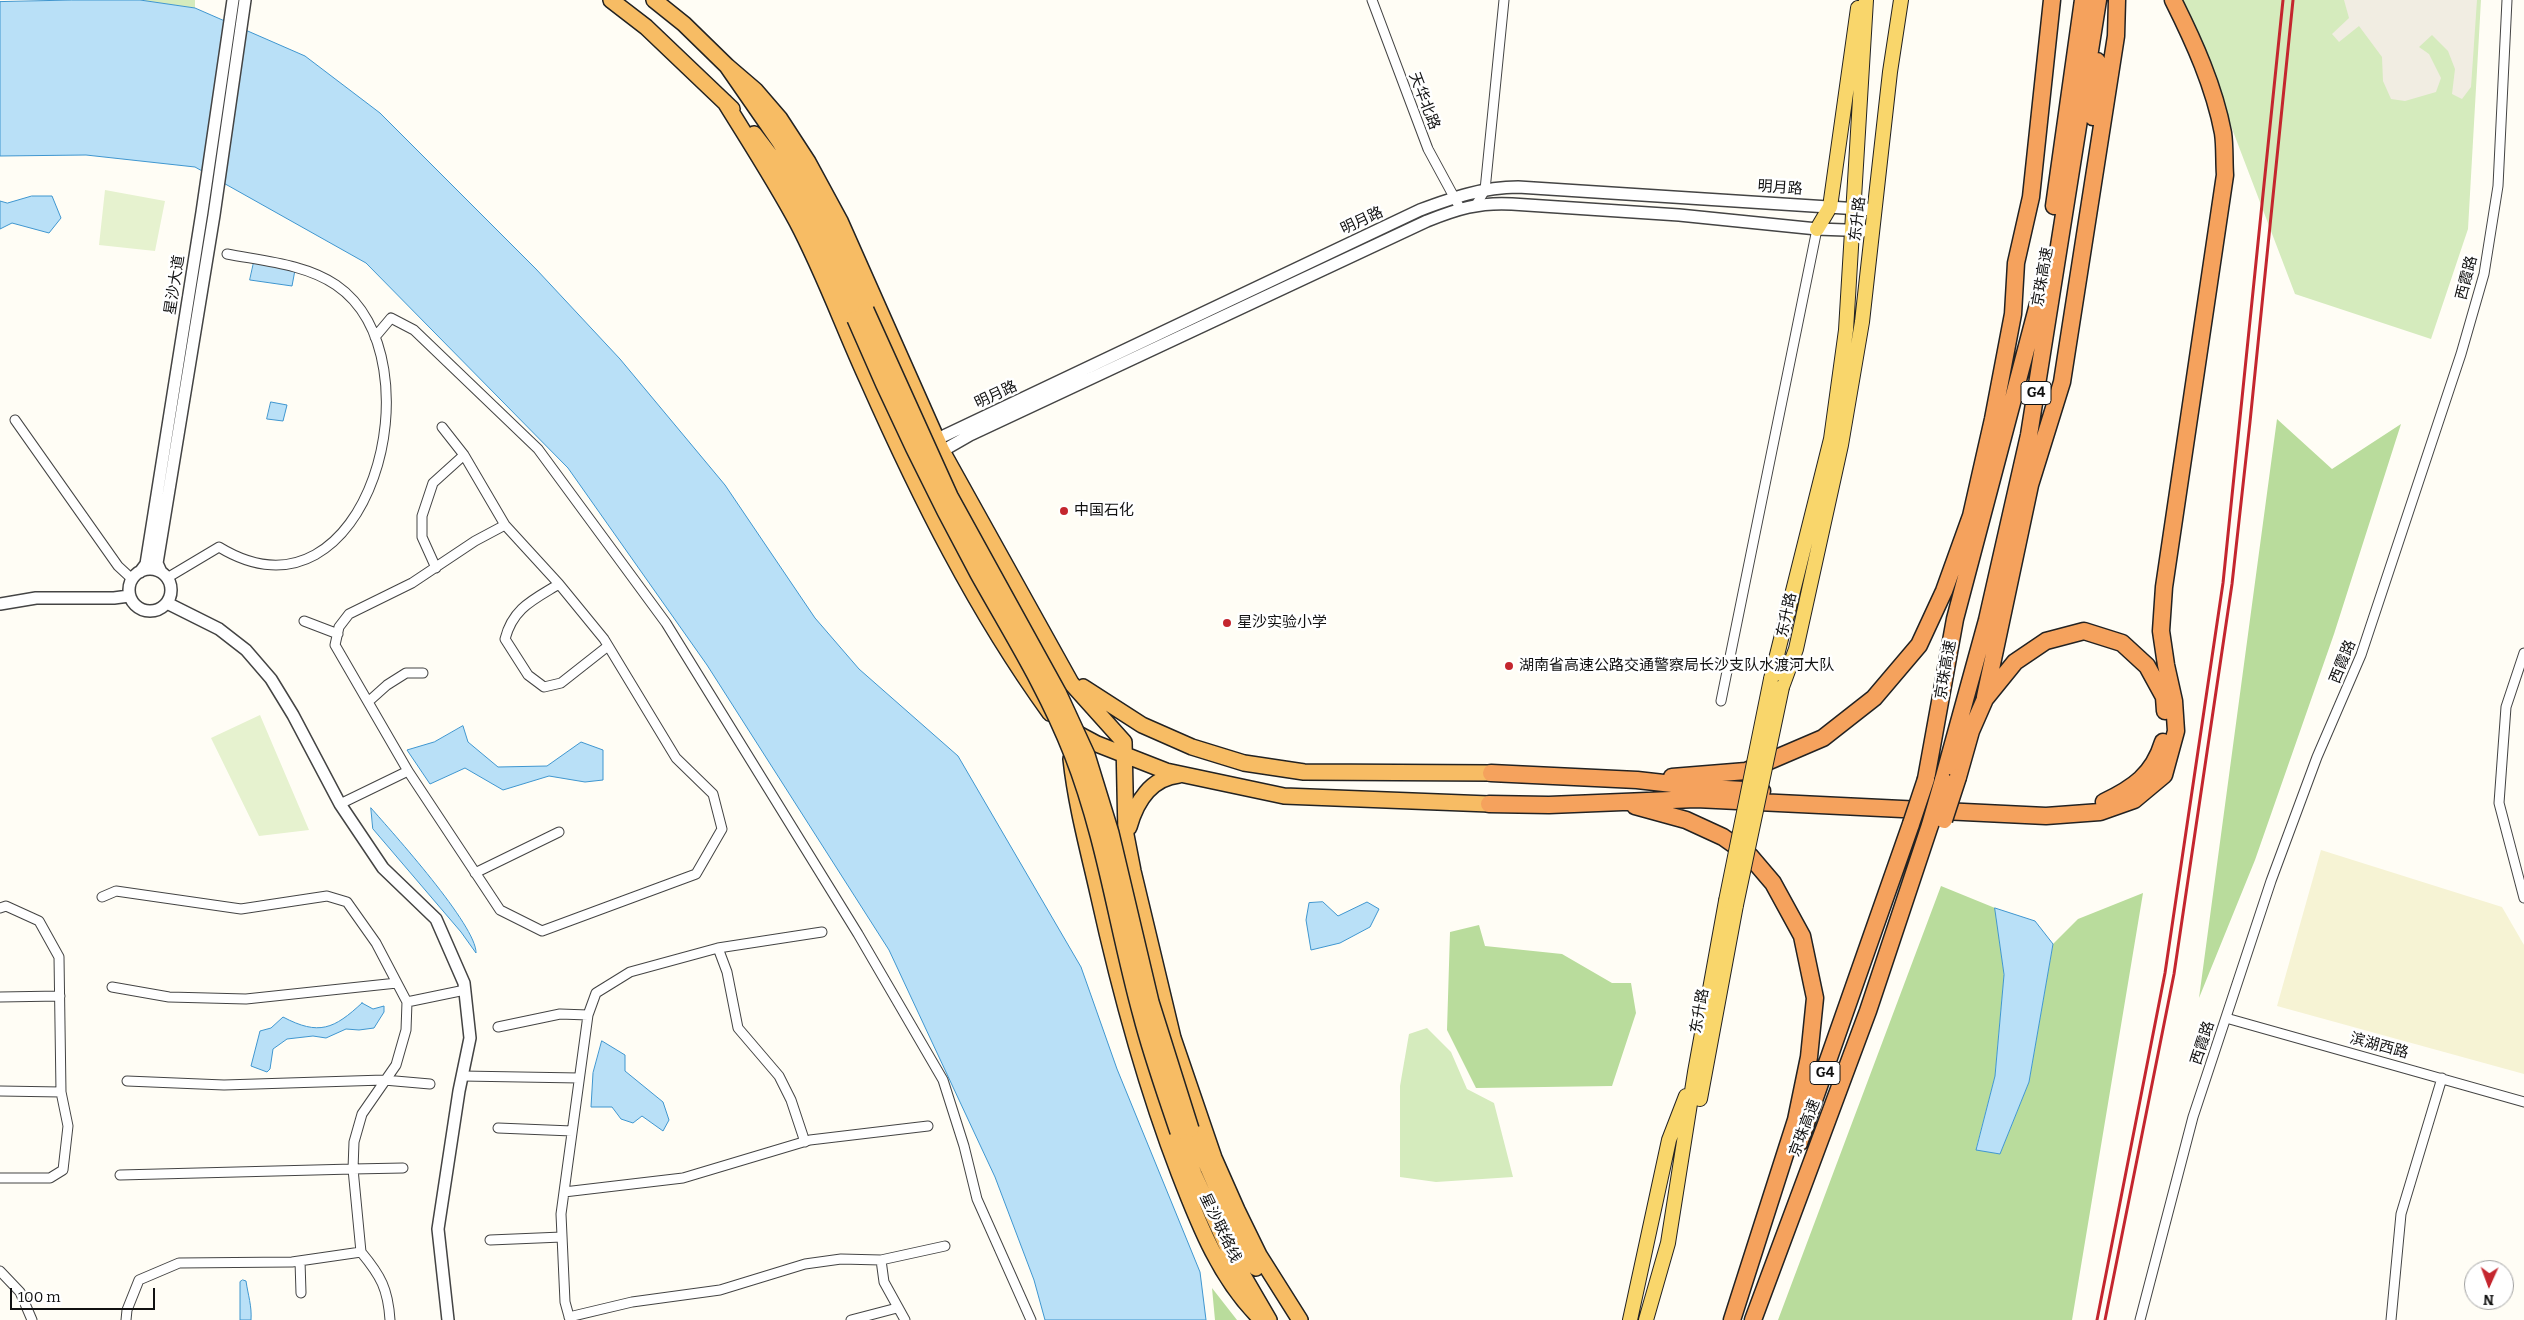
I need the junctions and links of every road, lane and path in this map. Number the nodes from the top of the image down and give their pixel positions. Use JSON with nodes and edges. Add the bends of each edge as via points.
{"nodes":[{"id":1,"x":233,"y":0,"type":"edge"},
{"id":2,"x":245,"y":0,"type":"edge"},
{"id":3,"x":611,"y":0,"type":"edge"},
{"id":4,"x":654,"y":0,"type":"edge"},
{"id":5,"x":1372,"y":0,"type":"edge"},
{"id":6,"x":1504,"y":0,"type":"edge"},
{"id":7,"x":1859,"y":0,"type":"edge"},
{"id":8,"x":1866,"y":0,"type":"edge"},
{"id":9,"x":1901,"y":0,"type":"edge"},
{"id":10,"x":2052,"y":0,"type":"edge"},
{"id":11,"x":2083,"y":0,"type":"edge"},
{"id":12,"x":2099,"y":0,"type":"edge"},
{"id":13,"x":2117,"y":0,"type":"edge"},
{"id":14,"x":2173,"y":0,"type":"edge"},
{"id":15,"x":2507,"y":0,"type":"edge"},
{"id":16,"x":237,"y":17,"type":"junction"},
{"id":17,"x":727,"y":66,"type":"junction"},
{"id":18,"x":725,"y":102,"type":"junction"},
{"id":19,"x":1485,"y":190,"type":"junction"},
{"id":20,"x":1454,"y":197,"type":"junction"},
{"id":21,"x":2031,"y":198,"type":"junction"},
{"id":22,"x":1476,"y":205,"type":"junction"},
{"id":23,"x":1830,"y":207,"type":"junction"},
{"id":24,"x":1460,"y":208,"type":"junction"},
{"id":25,"x":1854,"y":209,"type":"junction"},
{"id":26,"x":1875,"y":210,"type":"junction"},
{"id":27,"x":1817,"y":229,"type":"junction"},
{"id":28,"x":1853,"y":229,"type":"junction"},
{"id":29,"x":1873,"y":231,"type":"junction"},
{"id":30,"x":227,"y":254,"type":"dead end"},
{"id":31,"x":2079,"y":270,"type":"junction"},
{"id":32,"x":860,"y":315,"type":"junction"},
{"id":33,"x":375,"y":337,"type":"junction"},
{"id":34,"x":15,"y":420,"type":"dead end"},
{"id":35,"x":442,"y":427,"type":"dead end"},
{"id":36,"x":940,"y":445,"type":"junction"},
{"id":37,"x":464,"y":455,"type":"junction"},
{"id":38,"x":1998,"y":461,"type":"junction"},
{"id":39,"x":905,"y":463,"type":"junction"},
{"id":40,"x":2016,"y":494,"type":"junction"},
{"id":41,"x":505,"y":525,"type":"junction"},
{"id":42,"x":436,"y":568,"type":"junction"},
{"id":43,"x":136,"y":575,"type":"junction"},
{"id":44,"x":164,"y":575,"type":"junction"},
{"id":45,"x":559,"y":584,"type":"junction"},
{"id":46,"x":129,"y":596,"type":"junction"},
{"id":47,"x":166,"y":603,"type":"junction"},
{"id":48,"x":0,"y":604,"type":"edge"},
{"id":49,"x":304,"y":621,"type":"dead end"},
{"id":50,"x":338,"y":634,"type":"junction"},
{"id":51,"x":608,"y":646,"type":"junction"},
{"id":52,"x":1055,"y":653,"type":"junction"},
{"id":53,"x":2524,"y":653,"type":"edge"},
{"id":54,"x":423,"y":673,"type":"dead end"},
{"id":55,"x":1777,"y":683,"type":"junction"},
{"id":56,"x":1985,"y":699,"type":"junction"},
{"id":57,"x":1721,"y":701,"type":"dead end"},
{"id":58,"x":368,"y":702,"type":"junction"},
{"id":59,"x":1067,"y":728,"type":"junction"},
{"id":60,"x":1125,"y":755,"type":"junction"},
{"id":61,"x":408,"y":771,"type":"junction"},
{"id":62,"x":1492,"y":773,"type":"joint"},
{"id":63,"x":1181,"y":775,"type":"junction"},
{"id":64,"x":1942,"y":779,"type":"junction"},
{"id":65,"x":1637,"y":780,"type":"junction"},
{"id":66,"x":1618,"y":801,"type":"junction"},
{"id":67,"x":340,"y":804,"type":"junction"},
{"id":68,"x":1489,"y":804,"type":"joint"},
{"id":69,"x":560,"y":832,"type":"dead end"},
{"id":70,"x":1126,"y":835,"type":"junction"},
{"id":71,"x":475,"y":873,"type":"junction"},
{"id":72,"x":102,"y":896,"type":"dead end"},
{"id":73,"x":2524,"y":898,"type":"edge"},
{"id":74,"x":1731,"y":903,"type":"junction"},
{"id":75,"x":0,"y":908,"type":"edge"},
{"id":76,"x":822,"y":932,"type":"dead end"},
{"id":77,"x":718,"y":948,"type":"junction"},
{"id":78,"x":397,"y":983,"type":"junction"},
{"id":79,"x":112,"y":988,"type":"dead end"},
{"id":80,"x":465,"y":990,"type":"junction"},
{"id":81,"x":0,"y":996,"type":"edge"},
{"id":82,"x":60,"y":996,"type":"junction"},
{"id":83,"x":407,"y":1002,"type":"junction"},
{"id":84,"x":588,"y":1015,"type":"junction"},
{"id":85,"x":2226,"y":1018,"type":"junction"},
{"id":86,"x":498,"y":1027,"type":"dead end"},
{"id":87,"x":1695,"y":1072,"type":"junction"},
{"id":88,"x":462,"y":1076,"type":"junction"},
{"id":89,"x":579,"y":1078,"type":"junction"},
{"id":90,"x":2442,"y":1078,"type":"junction"},
{"id":91,"x":384,"y":1080,"type":"junction"},
{"id":92,"x":127,"y":1081,"type":"dead end"},
{"id":93,"x":430,"y":1084,"type":"dead end"},
{"id":94,"x":0,"y":1091,"type":"edge"},
{"id":95,"x":61,"y":1092,"type":"junction"},
{"id":96,"x":2524,"y":1102,"type":"edge"},
{"id":97,"x":928,"y":1126,"type":"dead end"},
{"id":98,"x":498,"y":1128,"type":"dead end"},
{"id":99,"x":572,"y":1131,"type":"junction"},
{"id":100,"x":1185,"y":1131,"type":"junction"},
{"id":101,"x":805,"y":1142,"type":"junction"},
{"id":102,"x":403,"y":1168,"type":"dead end"},
{"id":103,"x":353,"y":1169,"type":"junction"},
{"id":104,"x":120,"y":1175,"type":"dead end"},
{"id":105,"x":0,"y":1178,"type":"edge"},
{"id":106,"x":564,"y":1192,"type":"junction"},
{"id":107,"x":562,"y":1236,"type":"junction"},
{"id":108,"x":490,"y":1240,"type":"dead end"},
{"id":109,"x":945,"y":1246,"type":"dead end"},
{"id":110,"x":361,"y":1252,"type":"junction"},
{"id":111,"x":881,"y":1260,"type":"junction"},
{"id":112,"x":300,"y":1261,"type":"junction"},
{"id":113,"x":0,"y":1271,"type":"edge"},
{"id":114,"x":300,"y":1294,"type":"dead end"},
{"id":115,"x":897,"y":1308,"type":"junction"},
{"id":116,"x":570,"y":1319,"type":"edge"},
{"id":117,"x":32,"y":1320,"type":"edge"},
{"id":118,"x":126,"y":1320,"type":"edge"},
{"id":119,"x":390,"y":1320,"type":"edge"},
{"id":120,"x":448,"y":1320,"type":"edge"},
{"id":121,"x":852,"y":1320,"type":"edge"},
{"id":122,"x":905,"y":1320,"type":"edge"},
{"id":123,"x":1032,"y":1320,"type":"edge"},
{"id":124,"x":1262,"y":1320,"type":"edge"},
{"id":125,"x":1270,"y":1320,"type":"edge"},
{"id":126,"x":1293,"y":1320,"type":"edge"},
{"id":127,"x":1300,"y":1320,"type":"edge"},
{"id":128,"x":1630,"y":1320,"type":"edge"},
{"id":129,"x":1646,"y":1320,"type":"edge"},
{"id":130,"x":1654,"y":1320,"type":"edge"},
{"id":131,"x":1732,"y":1320,"type":"edge"},
{"id":132,"x":1753,"y":1320,"type":"edge"},
{"id":133,"x":2140,"y":1320,"type":"edge"},
{"id":134,"x":2391,"y":1320,"type":"edge"}],
"edges":[{"from":1,"to":16,"type":"street","name":"星沙大道"},
{"from":2,"to":16,"type":"street","name":"星沙大道"},
{"from":3,"to":18,"type":"highway","via":[[646,27]]},
{"from":4,"to":17,"type":"highway"},
{"from":5,"to":20,"type":"street","name":"天华北路","via":[[1428,149]]},
{"from":6,"to":19,"type":"street"},
{"from":7,"to":23,"type":"main road","name":"东升路"},
{"from":8,"to":25,"type":"main road","name":"东升路"},
{"from":9,"to":26,"type":"main road","name":"东升路"},
{"from":10,"to":21,"type":"highway"},
{"from":11,"to":38,"type":"highway","name":"京珠高速","number":"G4","via":[[2040,300]]},
{"from":12,"to":31,"type":"highway","via":[[2096,92]]},
{"from":12,"to":40,"type":"highway","name":"京珠高速","number":"G4","via":[[2030,435]]},
{"from":13,"to":31,"type":"highway","via":[[2116,36]]},
{"from":14,"to":66,"type":"highway","via":[[2215,100],[2223,134],[2225,175],[2164,587],[2161,631],[2176,731],[2164,774],[2134,800],[2100,812],[2046,816],[1696,800]]},
{"from":15,"to":85,"type":"street","name":"西霞路","via":[[2498,186],[2484,274],[2461,354],[2361,655],[2317,758],[2271,881]]},
{"from":16,"to":43,"type":"street","name":"星沙大道","via":[[202,212],[146,564]]},
{"from":16,"to":44,"type":"street","name":"星沙大道","via":[[214,215],[157,563]]},
{"from":17,"to":32,"type":"highway","via":[[779,141],[818,206]]},
{"from":17,"to":36,"type":"highway","via":[[755,90],[780,119],[840,221]]},
{"from":18,"to":32,"type":"highway","via":[[780,167]]},
{"from":18,"to":39,"type":"highway","via":[[798,223]]},
{"from":19,"to":20,"type":"street","name":"明月路"},
{"from":19,"to":22,"type":"street"},
{"from":19,"to":23,"type":"street","name":"明月路","via":[[1518,187]]},
{"from":20,"to":24,"type":"street","name":"天华北路"},
{"from":20,"to":36,"type":"street","name":"明月路","via":[[1420,210]]},
{"from":21,"to":38,"type":"highway","via":[[2013,348],[1999,425]]},
{"from":21,"to":65,"type":"highway","via":[[2016,263],[2013,314],[1971,516],[1944,590],[1919,645],[1874,698],[1822,738],[1746,771]]},
{"from":22,"to":24,"type":"street","name":"明月路"},
{"from":22,"to":27,"type":"street","name":"明月路","via":[[1488,202],[1679,215]]},
{"from":23,"to":25,"type":"street","name":"明月路"},
{"from":23,"to":27,"type":"main road","name":"东升路"},
{"from":24,"to":36,"type":"street","name":"明月路","via":[[970,435]]},
{"from":25,"to":26,"type":"street","name":"明月路"},
{"from":25,"to":28,"type":"main road","name":"东升路"},
{"from":26,"to":29,"type":"main road","name":"东升路"},
{"from":27,"to":28,"type":"street","name":"明月路"},
{"from":27,"to":57,"type":"street"},
{"from":28,"to":29,"type":"street","name":"明月路"},
{"from":28,"to":55,"type":"main road","name":"东升路","via":[[1846,330],[1831,439]]},
{"from":29,"to":55,"type":"main road","name":"东升路","via":[[1862,322],[1841,445],[1796,649]]},
{"from":30,"to":33,"type":"street","via":[[319,274],[357,304]]},
{"from":31,"to":40,"type":"highway"},
{"from":31,"to":56,"type":"highway","via":[[2062,382],[2030,485]]},
{"from":32,"to":100,"type":"highway","bridge":true,"via":[[950,496],[1058,692],[1087,755],[1111,833]]},
{"from":33,"to":44,"type":"street","via":[[386,388],[384,444],[367,496],[344,532],[311,556],[290,564],[264,566],[240,560],[219,547]]},
{"from":33,"to":123,"type":"street","via":[[391,318],[414,330],[538,449],[666,623],[858,934],[943,1080],[977,1199]]},
{"from":34,"to":43,"type":"street","via":[[118,566]]},
{"from":35,"to":37,"type":"street"},
{"from":36,"to":39,"type":"street","name":"明月路"},
{"from":36,"to":52,"type":"highway"},
{"from":37,"to":41,"type":"street"},
{"from":37,"to":42,"type":"street","via":[[432,484],[422,516],[422,537]]},
{"from":38,"to":64,"type":"highway","name":"京珠高速","number":"G4","via":[[1955,619]]},
{"from":39,"to":59,"type":"highway","via":[[981,608],[1050,714]]},
{"from":40,"to":64,"type":"highway","name":"京珠高速","number":"G4","via":[[1988,620]]},
{"from":41,"to":42,"type":"street"},
{"from":41,"to":45,"type":"street"},
{"from":42,"to":50,"type":"street","via":[[349,614]]},
{"from":43,"to":44,"type":"street","via":[[152,569]]},
{"from":43,"to":46,"type":"street","via":[[128,588]]},
{"from":44,"to":47,"type":"street","via":[[171,592]]},
{"from":45,"to":51,"type":"street"},
{"from":45,"to":51,"type":"street","via":[[520,609],[508,626],[505,639],[528,676],[544,687],[561,683]]},
{"from":46,"to":47,"type":"street","via":[[135,606],[147,611],[155,611]]},
{"from":46,"to":48,"type":"street","via":[[36,598]]},
{"from":47,"to":67,"type":"street","via":[[219,629],[246,650],[271,679],[293,714]]},
{"from":49,"to":50,"type":"street"},
{"from":50,"to":58,"type":"street","via":[[335,645]]},
{"from":51,"to":71,"type":"street","via":[[676,758],[713,794],[722,829],[696,874],[542,931],[500,910]]},
{"from":52,"to":60,"type":"highway","via":[[1071,683],[1124,742]]},
{"from":52,"to":62,"type":"highway","via":[[1086,690],[1142,725],[1192,747],[1244,762],[1304,772]]},
{"from":53,"to":73,"type":"street","via":[[2506,708],[2499,803]]},
{"from":54,"to":58,"type":"street","via":[[406,672]]},
{"from":55,"to":74,"type":"main road","name":"东升路","bridge":true},
{"from":56,"to":64,"type":"highway","via":[[1971,731]]},
{"from":56,"to":65,"type":"highway","via":[[2023,656],[2046,641],[2084,631],[2122,643],[2147,666],[2164,697],[2167,729],[2158,760],[2136,785],[2104,802],[2066,806],[1708,788]]},
{"from":58,"to":61,"type":"street"},
{"from":59,"to":60,"type":"highway"},
{"from":59,"to":124,"type":"highway","via":[[1074,790],[1112,956],[1155,1108],[1190,1203],[1216,1259],[1245,1303]]},
{"from":60,"to":63,"type":"highway"},
{"from":60,"to":70,"type":"highway"},
{"from":61,"to":67,"type":"street"},
{"from":61,"to":71,"type":"street"},
{"from":62,"to":65,"type":"highway"},
{"from":63,"to":68,"type":"highway","via":[[1302,798]]},
{"from":63,"to":70,"type":"highway","via":[[1170,776],[1149,789],[1132,816]]},
{"from":64,"to":131,"type":"highway","name":"京珠高速","number":"G4","bridge":true,"via":[[1911,824],[1825,1075]]},
{"from":64,"to":132,"type":"highway","name":"京珠高速","number":"G4","bridge":true,"via":[[1937,823]]},
{"from":66,"to":68,"type":"highway"},
{"from":66,"to":131,"type":"highway","via":[[1686,820],[1723,837],[1750,856],[1773,882],[1802,936],[1815,998],[1809,1057],[1796,1120]]},
{"from":67,"to":80,"type":"street","via":[[383,868],[436,919]]},
{"from":69,"to":71,"type":"street"},
{"from":70,"to":127,"type":"highway","via":[[1173,1038],[1214,1158],[1259,1255]]},
{"from":72,"to":78,"type":"street","via":[[116,891],[241,909],[327,896],[347,902],[376,943]]},
{"from":74,"to":87,"type":"main road","name":"东升路"},
{"from":74,"to":130,"type":"main road","name":"东升路","via":[[1674,1243]]},
{"from":75,"to":82,"type":"street","via":[[6,906],[40,921],[59,957]]},
{"from":76,"to":77,"type":"street"},
{"from":77,"to":84,"type":"street","via":[[630,972],[596,993]]},
{"from":77,"to":101,"type":"street","via":[[727,972],[738,1028],[779,1076]]},
{"from":78,"to":79,"type":"street","via":[[246,999],[169,996]]},
{"from":78,"to":83,"type":"street"},
{"from":80,"to":83,"type":"street"},
{"from":80,"to":88,"type":"street","via":[[470,1038]]},
{"from":81,"to":82,"type":"street"},
{"from":82,"to":95,"type":"street"},
{"from":83,"to":91,"type":"street","via":[[406,1030],[396,1065]]},
{"from":84,"to":86,"type":"street","via":[[560,1014]]},
{"from":84,"to":89,"type":"street"},
{"from":85,"to":90,"type":"street","name":"滨湖西路"},
{"from":85,"to":133,"type":"street","name":"西霞路","via":[[2193,1117]]},
{"from":87,"to":128,"type":"main road","via":[[1669,1140]]},
{"from":87,"to":129,"type":"main road","name":"东升路","via":[[1668,1243]]},
{"from":88,"to":89,"type":"street"},
{"from":88,"to":120,"type":"street","via":[[438,1229]]},
{"from":89,"to":99,"type":"street"},
{"from":90,"to":96,"type":"street","name":"滨湖西路"},
{"from":90,"to":134,"type":"street","via":[[2401,1214]]},
{"from":91,"to":92,"type":"street","via":[[224,1085]]},
{"from":91,"to":93,"type":"street"},
{"from":91,"to":103,"type":"street","via":[[362,1114],[354,1142]]},
{"from":94,"to":95,"type":"street"},
{"from":95,"to":105,"type":"street","via":[[68,1126],[63,1170],[50,1178]]},
{"from":97,"to":101,"type":"street"},
{"from":98,"to":99,"type":"street"},
{"from":99,"to":106,"type":"street"},
{"from":100,"to":125,"type":"highway","name":"星沙联络线","via":[[1194,1174],[1230,1254]]},
{"from":100,"to":126,"type":"highway","via":[[1243,1248]]},
{"from":101,"to":106,"type":"street","via":[[683,1178]]},
{"from":102,"to":103,"type":"street"},
{"from":103,"to":104,"type":"street"},
{"from":103,"to":110,"type":"street"},
{"from":106,"to":107,"type":"street"},
{"from":107,"to":108,"type":"street"},
{"from":107,"to":116,"type":"street","via":[[565,1302]]},
{"from":109,"to":111,"type":"street"},
{"from":110,"to":112,"type":"street"},
{"from":110,"to":119,"type":"street","via":[[375,1270],[388,1296]]},
{"from":111,"to":115,"type":"street","via":[[884,1282]]},
{"from":111,"to":116,"type":"street","via":[[805,1264],[720,1290],[632,1302]]},
{"from":112,"to":114,"type":"street"},
{"from":112,"to":118,"type":"street","via":[[179,1263],[139,1280]]},
{"from":113,"to":117,"type":"street","via":[[20,1292]]},
{"from":115,"to":121,"type":"street"},
{"from":115,"to":122,"type":"street"}]}
